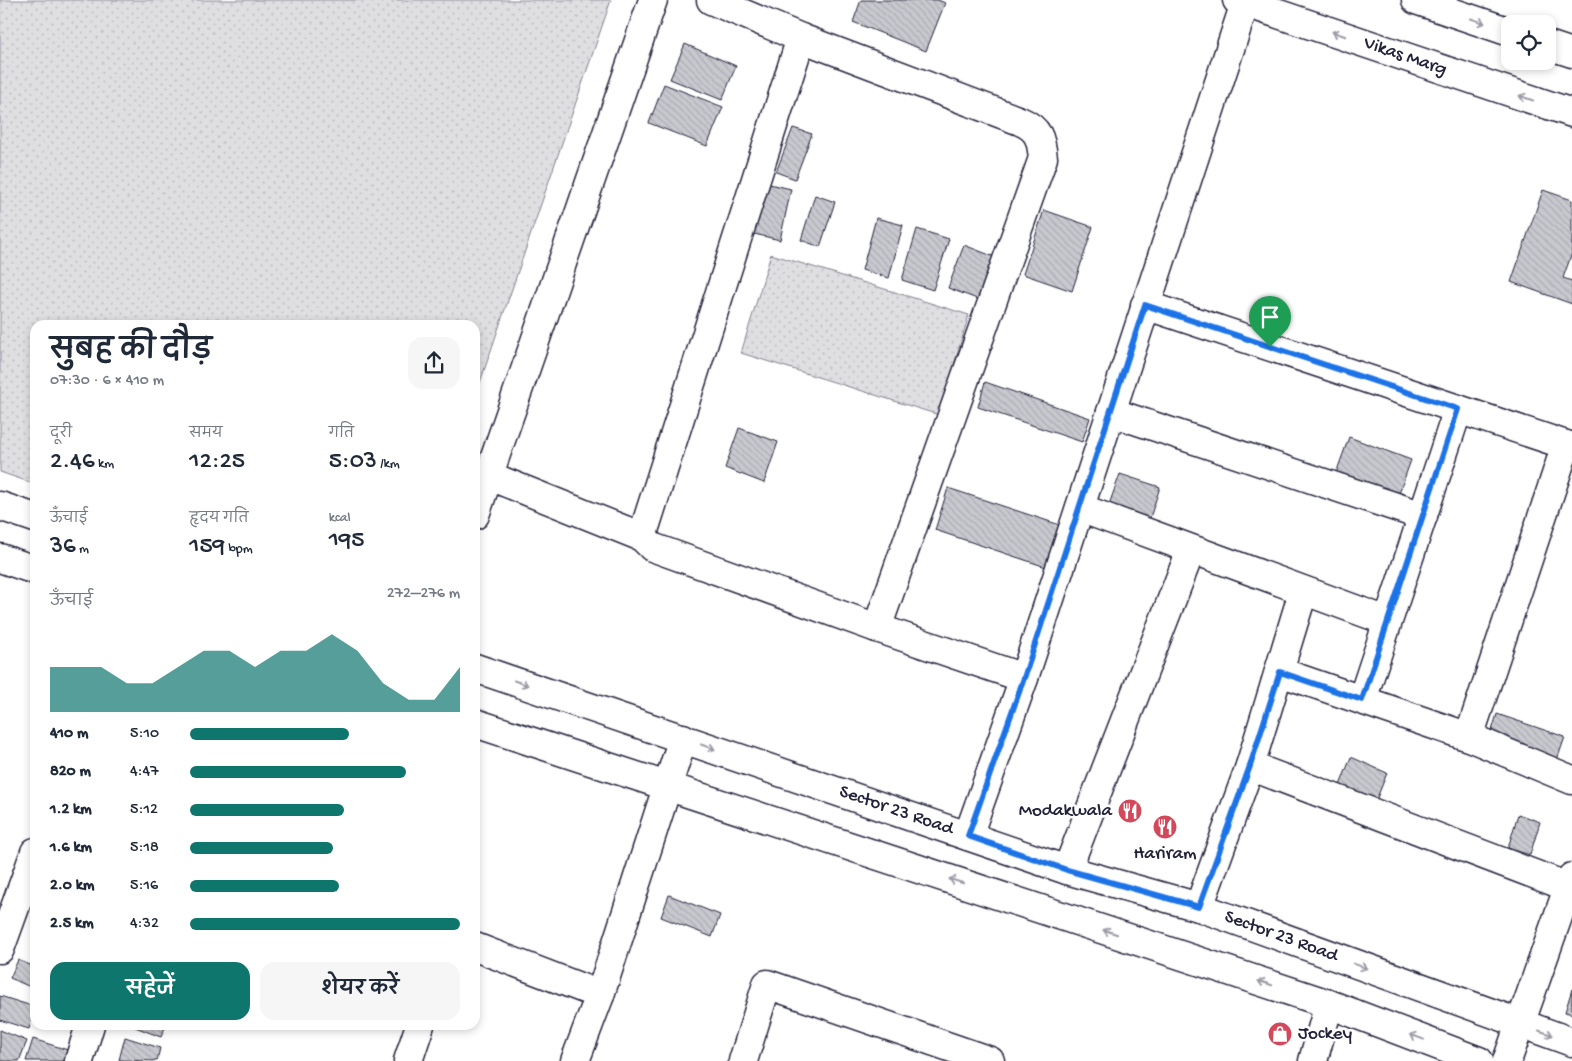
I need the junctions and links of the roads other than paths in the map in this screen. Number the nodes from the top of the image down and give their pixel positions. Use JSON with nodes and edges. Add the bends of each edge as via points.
{"nodes":[{"id":1,"x":653,"y":0,"type":"edge"},
{"id":2,"x":711,"y":0,"type":"edge"},
{"id":3,"x":1416,"y":0,"type":"edge"},
{"id":4,"x":1241,"y":1,"type":"edge"},
{"id":5,"x":1501,"y":29,"type":"edge"},
{"id":6,"x":801,"y":38,"type":"junction"},
{"id":7,"x":1556,"y":48,"type":"edge"},
{"id":8,"x":1572,"y":53,"type":"edge"},
{"id":9,"x":1572,"y":113,"type":"edge"},
{"id":10,"x":1145,"y":305,"type":"junction"},
{"id":11,"x":1458,"y":409,"type":"junction"},
{"id":12,"x":1111,"y":412,"type":"junction"},
{"id":13,"x":1569,"y":446,"type":"edge"},
{"id":14,"x":488,"y":475,"type":"junction"},
{"id":15,"x":480,"y":500,"type":"edge"},
{"id":16,"x":0,"y":506,"type":"edge"},
{"id":17,"x":1080,"y":508,"type":"junction"},
{"id":18,"x":30,"y":516,"type":"edge"},
{"id":19,"x":1423,"y":516,"type":"junction"},
{"id":20,"x":642,"y":538,"type":"junction"},
{"id":21,"x":1191,"y":550,"type":"junction"},
{"id":22,"x":0,"y":558,"type":"edge"},
{"id":23,"x":30,"y":568,"type":"edge"},
{"id":24,"x":1303,"y":592,"type":"junction"},
{"id":25,"x":1387,"y":621,"type":"junction"},
{"id":26,"x":877,"y":628,"type":"junction"},
{"id":27,"x":480,"y":670,"type":"edge"},
{"id":28,"x":1280,"y":672,"type":"junction"},
{"id":29,"x":1024,"y":678,"type":"junction"},
{"id":30,"x":1362,"y":700,"type":"junction"},
{"id":31,"x":480,"y":725,"type":"edge"},
{"id":32,"x":1469,"y":737,"type":"junction"},
{"id":33,"x":683,"y":738,"type":"junction"},
{"id":34,"x":1250,"y":766,"type":"junction"},
{"id":35,"x":1572,"y":780,"type":"edge"},
{"id":36,"x":666,"y":786,"type":"junction"},
{"id":37,"x":968,"y":836,"type":"junction"},
{"id":38,"x":30,"y":866,"type":"edge"},
{"id":39,"x":1067,"y":870,"type":"junction"},
{"id":40,"x":1570,"y":882,"type":"edge"},
{"id":41,"x":1199,"y":907,"type":"junction"},
{"id":42,"x":480,"y":949,"type":"edge"},
{"id":43,"x":0,"y":950,"type":"edge"},
{"id":44,"x":600,"y":995,"type":"junction"},
{"id":45,"x":1329,"y":1004,"type":"junction"},
{"id":46,"x":1520,"y":1024,"type":"junction"},
{"id":47,"x":88,"y":1030,"type":"edge"},
{"id":48,"x":418,"y":1030,"type":"edge"},
{"id":49,"x":1572,"y":1042,"type":"edge"},
{"id":50,"x":78,"y":1061,"type":"edge"},
{"id":51,"x":408,"y":1061,"type":"edge"},
{"id":52,"x":576,"y":1061,"type":"edge"},
{"id":53,"x":743,"y":1061,"type":"edge"},
{"id":54,"x":990,"y":1061,"type":"edge"},
{"id":55,"x":1312,"y":1061,"type":"edge"},
{"id":56,"x":1479,"y":1061,"type":"edge"},
{"id":57,"x":1507,"y":1061,"type":"edge"}],
"edges":[{"from":1,"to":14,"type":"street"},
{"from":2,"to":6,"type":"street"},
{"from":3,"to":5,"type":"street","one_way":true},
{"from":9,"to":4,"type":"street","name":"Vikas Marg","one_way":true},
{"from":4,"to":10,"type":"street"},
{"from":6,"to":20,"type":"street"},
{"from":6,"to":26,"type":"street","via":[[1020,121],[1032,126],[1041,138],[1043,158]]},
{"from":7,"to":8,"type":"street"},
{"from":10,"to":11,"type":"street"},
{"from":10,"to":12,"type":"street"},
{"from":11,"to":13,"type":"street"},
{"from":11,"to":19,"type":"street"},
{"from":12,"to":17,"type":"street"},
{"from":12,"to":19,"type":"street"},
{"from":13,"to":32,"type":"street"},
{"from":14,"to":15,"type":"street"},
{"from":14,"to":20,"type":"street"},
{"from":16,"to":18,"type":"street"},
{"from":17,"to":21,"type":"street"},
{"from":17,"to":29,"type":"street"},
{"from":19,"to":25,"type":"street"},
{"from":20,"to":26,"type":"street","via":[[652,547]]},
{"from":21,"to":24,"type":"street"},
{"from":21,"to":39,"type":"street"},
{"from":22,"to":23,"type":"street"},
{"from":24,"to":25,"type":"street"},
{"from":24,"to":28,"type":"street"},
{"from":25,"to":30,"type":"street"},
{"from":26,"to":29,"type":"street"},
{"from":27,"to":33,"type":"street","name":"Sector 23 Road","one_way":true},
{"from":28,"to":30,"type":"street"},
{"from":28,"to":34,"type":"street"},
{"from":29,"to":37,"type":"street"},
{"from":30,"to":32,"type":"street"},
{"from":31,"to":36,"type":"street"},
{"from":32,"to":35,"type":"street"},
{"from":33,"to":36,"type":"street"},
{"from":33,"to":37,"type":"street","name":"Sector 23 Road","one_way":true},
{"from":34,"to":40,"type":"street"},
{"from":34,"to":41,"type":"street"},
{"from":36,"to":44,"type":"street"},
{"from":45,"to":36,"type":"street","one_way":true},
{"from":37,"to":39,"type":"street","name":"Sector 23 Road"},
{"from":38,"to":43,"type":"street"},
{"from":39,"to":41,"type":"street","name":"Sector 23 Road"},
{"from":40,"to":46,"type":"street"},
{"from":41,"to":46,"type":"street","name":"Sector 23 Road","one_way":true},
{"from":42,"to":44,"type":"street"},
{"from":44,"to":52,"type":"street"},
{"from":45,"to":55,"type":"street"},
{"from":56,"to":45,"type":"street","one_way":true},
{"from":46,"to":49,"type":"street","name":"Sector 23 Road","one_way":true},
{"from":46,"to":57,"type":"street"},
{"from":47,"to":50,"type":"street"},
{"from":48,"to":51,"type":"street"},
{"from":53,"to":54,"type":"street","via":[[767,984]]}]}
